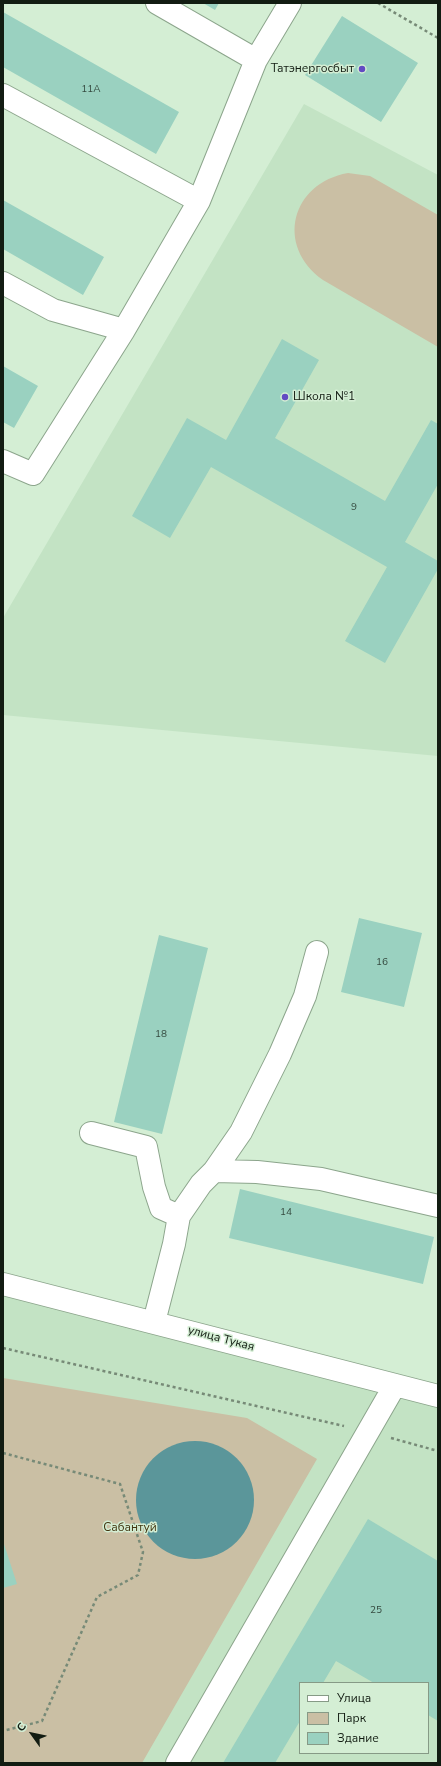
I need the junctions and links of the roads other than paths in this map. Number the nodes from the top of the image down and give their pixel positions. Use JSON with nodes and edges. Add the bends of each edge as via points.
{"nodes":[{"id":1,"x":157,"y":3,"type":"edge"},
{"id":2,"x":290,"y":3,"type":"edge"},
{"id":3,"x":256,"y":60,"type":"junction"},
{"id":4,"x":3,"y":95,"type":"edge"},
{"id":5,"x":199,"y":201,"type":"junction"},
{"id":6,"x":3,"y":284,"type":"edge"},
{"id":7,"x":124,"y":330,"type":"junction"},
{"id":8,"x":3,"y":461,"type":"edge"},
{"id":9,"x":317,"y":952,"type":"dead end"},
{"id":10,"x":91,"y":1133,"type":"dead end"},
{"id":11,"x":214,"y":1170,"type":"junction"},
{"id":12,"x":438,"y":1206,"type":"edge"},
{"id":13,"x":179,"y":1216,"type":"junction"},
{"id":14,"x":3,"y":1284,"type":"edge"},
{"id":15,"x":154,"y":1322,"type":"junction"},
{"id":16,"x":395,"y":1385,"type":"junction"},
{"id":17,"x":438,"y":1396,"type":"edge"},
{"id":18,"x":177,"y":1763,"type":"edge"}],
"edges":[{"from":1,"to":3,"type":"street"},
{"from":2,"to":3,"type":"street"},
{"from":3,"to":5,"type":"street"},
{"from":4,"to":5,"type":"street"},
{"from":5,"to":7,"type":"street"},
{"from":6,"to":7,"type":"street","via":[[53,310]]},
{"from":7,"to":8,"type":"street","via":[[33,474]]},
{"from":9,"to":11,"type":"street","via":[[305,996],[280,1054],[241,1132]]},
{"from":10,"to":13,"type":"street","via":[[146,1147],[161,1208]]},
{"from":11,"to":12,"type":"street","via":[[321,1179]]},
{"from":11,"to":13,"type":"street"},
{"from":13,"to":15,"type":"street"},
{"from":14,"to":15,"type":"street","name":"улица Тукая"},
{"from":15,"to":16,"type":"street","name":"улица Тукая"},
{"from":16,"to":17,"type":"street","name":"улица Тукая"},
{"from":16,"to":18,"type":"street"}]}
